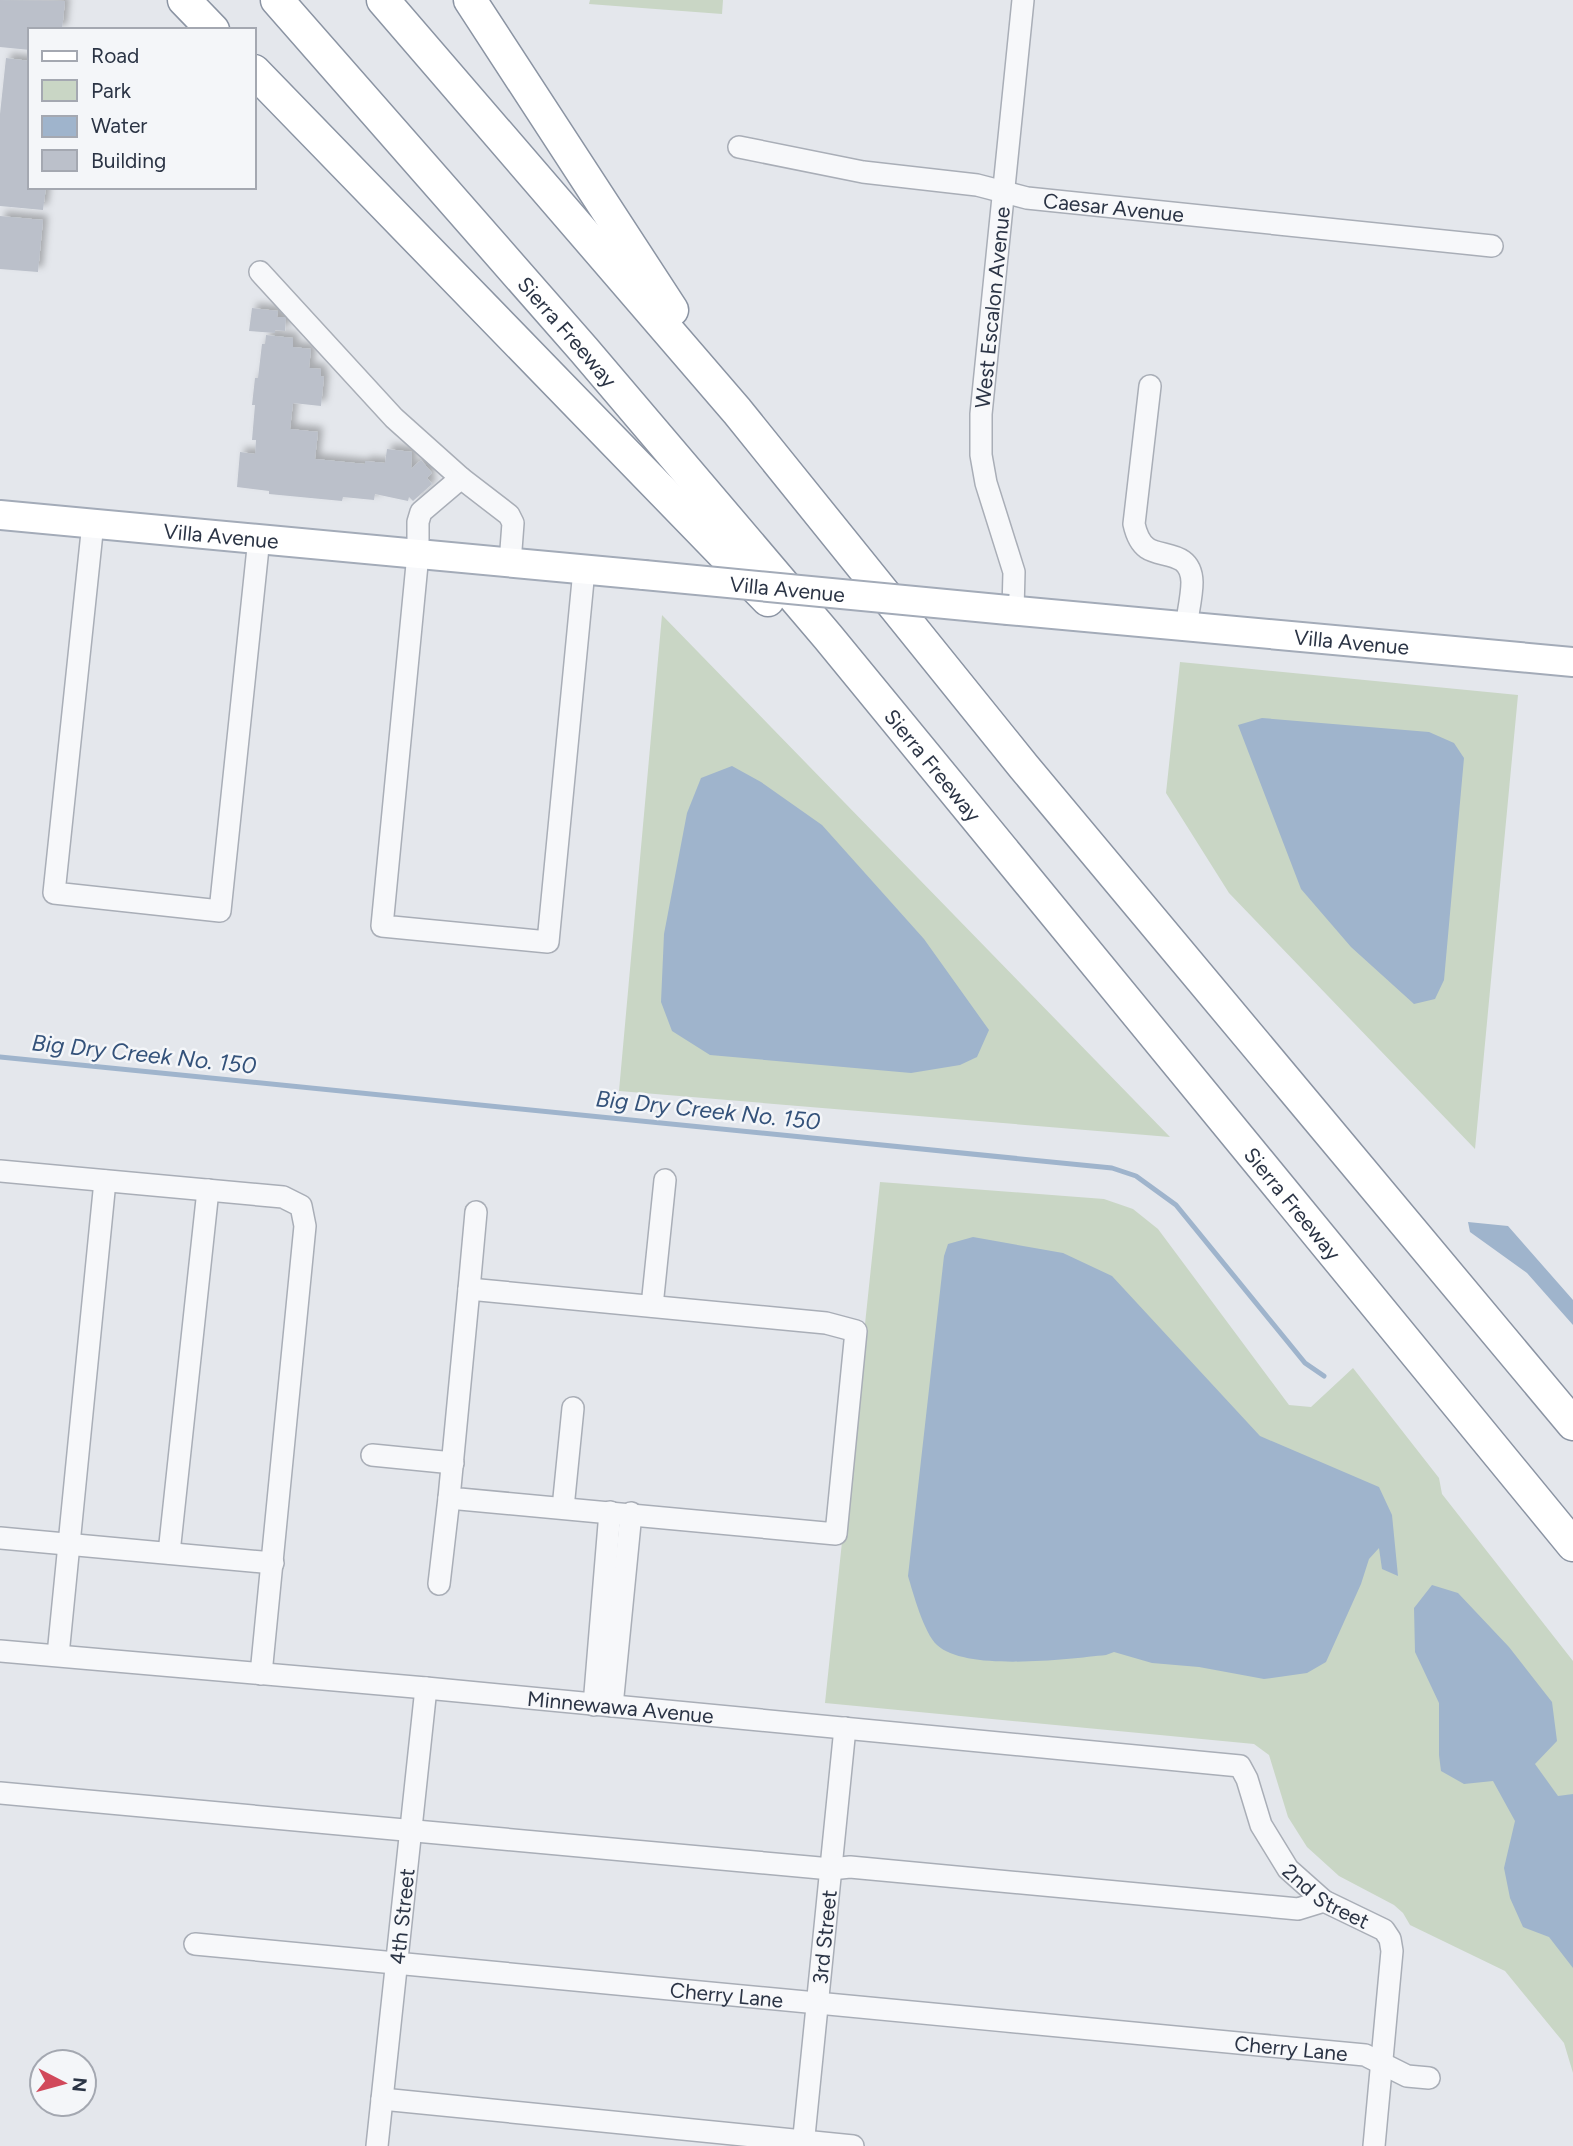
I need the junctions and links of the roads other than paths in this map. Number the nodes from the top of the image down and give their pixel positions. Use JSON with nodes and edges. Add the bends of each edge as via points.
{"nodes":[{"id":1,"x":184,"y":0,"type":"edge"},
{"id":2,"x":277,"y":0,"type":"edge"},
{"id":3,"x":383,"y":0,"type":"edge"},
{"id":4,"x":470,"y":0,"type":"edge"},
{"id":5,"x":1023,"y":0,"type":"edge"},
{"id":6,"x":211,"y":28,"type":"edge"},
{"id":7,"x":256,"y":73,"type":"edge"},
{"id":8,"x":739,"y":147,"type":"dead end"},
{"id":9,"x":1002,"y":192,"type":"junction"},
{"id":10,"x":1492,"y":246,"type":"dead end"},
{"id":11,"x":260,"y":272,"type":"dead end"},
{"id":12,"x":1150,"y":386,"type":"dead end"},
{"id":13,"x":737,"y":411,"type":"junction"},
{"id":14,"x":461,"y":478,"type":"junction"},
{"id":15,"x":0,"y":515,"type":"edge"},
{"id":16,"x":93,"y":523,"type":"junction"},
{"id":17,"x":259,"y":538,"type":"junction"},
{"id":18,"x":418,"y":554,"type":"junction"},
{"id":19,"x":510,"y":563,"type":"junction"},
{"id":20,"x":584,"y":569,"type":"junction"},
{"id":21,"x":1010,"y":610,"type":"junction"},
{"id":22,"x":1186,"y":626,"type":"junction"},
{"id":23,"x":1573,"y":662,"type":"edge"},
{"id":24,"x":957,"y":795,"type":"junction"},
{"id":25,"x":0,"y":1171,"type":"edge"},
{"id":26,"x":665,"y":1180,"type":"dead end"},
{"id":27,"x":105,"y":1181,"type":"junction"},
{"id":28,"x":208,"y":1190,"type":"junction"},
{"id":29,"x":476,"y":1212,"type":"dead end"},
{"id":30,"x":469,"y":1289,"type":"junction"},
{"id":31,"x":652,"y":1307,"type":"junction"},
{"id":32,"x":573,"y":1408,"type":"dead end"},
{"id":33,"x":1573,"y":1424,"type":"edge"},
{"id":34,"x":372,"y":1455,"type":"dead end"},
{"id":35,"x":453,"y":1463,"type":"junction"},
{"id":36,"x":449,"y":1498,"type":"junction"},
{"id":37,"x":563,"y":1508,"type":"junction"},
{"id":38,"x":621,"y":1512,"type":"junction"},
{"id":39,"x":0,"y":1538,"type":"edge"},
{"id":40,"x":69,"y":1544,"type":"junction"},
{"id":41,"x":1573,"y":1545,"type":"edge"},
{"id":42,"x":169,"y":1553,"type":"junction"},
{"id":43,"x":273,"y":1563,"type":"junction"},
{"id":44,"x":439,"y":1584,"type":"dead end"},
{"id":45,"x":0,"y":1651,"type":"edge"},
{"id":46,"x":58,"y":1655,"type":"junction"},
{"id":47,"x":261,"y":1674,"type":"junction"},
{"id":48,"x":426,"y":1688,"type":"junction"},
{"id":49,"x":603,"y":1706,"type":"junction"},
{"id":50,"x":845,"y":1728,"type":"junction"},
{"id":51,"x":1240,"y":1766,"type":"joint"},
{"id":52,"x":0,"y":1793,"type":"edge"},
{"id":53,"x":411,"y":1830,"type":"junction"},
{"id":54,"x":831,"y":1869,"type":"junction"},
{"id":55,"x":1324,"y":1901,"type":"junction"},
{"id":56,"x":195,"y":1944,"type":"dead end"},
{"id":57,"x":397,"y":1965,"type":"junction"},
{"id":58,"x":818,"y":2004,"type":"junction"},
{"id":59,"x":1382,"y":2063,"type":"junction"},
{"id":60,"x":1429,"y":2078,"type":"dead end"},
{"id":61,"x":382,"y":2099,"type":"junction"},
{"id":62,"x":803,"y":2144,"type":"edge"},
{"id":63,"x":377,"y":2146,"type":"edge"},
{"id":64,"x":853,"y":2146,"type":"edge"},
{"id":65,"x":1374,"y":2146,"type":"edge"}],
"edges":[{"from":1,"to":6,"type":"highway"},
{"from":2,"to":24,"type":"highway","name":"Sierra Freeway","via":[[584,350]]},
{"from":3,"to":13,"type":"highway"},
{"from":4,"to":13,"type":"highway"},
{"from":5,"to":9,"type":"street","name":"West Escalon Avenue"},
{"from":7,"to":24,"type":"highway"},
{"from":8,"to":9,"type":"street","name":"Caesar Avenue","via":[[863,172]]},
{"from":9,"to":10,"type":"street","name":"Caesar Avenue"},
{"from":9,"to":21,"type":"street","name":"West Escalon Avenue","via":[[981,455],[1014,572]]},
{"from":11,"to":14,"type":"street","via":[[394,418]]},
{"from":12,"to":22,"type":"street","via":[[1134,524],[1147,549],[1175,556],[1190,572]]},
{"from":13,"to":33,"type":"highway","via":[[1024,766]]},
{"from":14,"to":18,"type":"street","via":[[421,512]]},
{"from":14,"to":19,"type":"street","via":[[509,515],[513,523]]},
{"from":15,"to":16,"type":"main road","name":"Villa Avenue"},
{"from":16,"to":17,"type":"main road","name":"Villa Avenue"},
{"from":16,"to":17,"type":"street","via":[[54,893],[220,911]]},
{"from":17,"to":18,"type":"main road","name":"Villa Avenue"},
{"from":18,"to":19,"type":"main road","name":"Villa Avenue"},
{"from":18,"to":20,"type":"street","via":[[382,926],[548,942]]},
{"from":19,"to":20,"type":"main road","name":"Villa Avenue"},
{"from":20,"to":21,"type":"main road","name":"Villa Avenue","bridge":true},
{"from":21,"to":22,"type":"main road","name":"Villa Avenue"},
{"from":22,"to":23,"type":"main road","name":"Villa Avenue"},
{"from":24,"to":41,"type":"highway","name":"Sierra Freeway"},
{"from":25,"to":27,"type":"street"},
{"from":26,"to":31,"type":"street"},
{"from":27,"to":28,"type":"street"},
{"from":27,"to":40,"type":"street"},
{"from":28,"to":42,"type":"street"},
{"from":28,"to":43,"type":"street","via":[[283,1197],[301,1206],[305,1226]]},
{"from":29,"to":30,"type":"street"},
{"from":30,"to":31,"type":"street"},
{"from":30,"to":35,"type":"street"},
{"from":31,"to":38,"type":"street","via":[[826,1323],[856,1331],[836,1534]]},
{"from":32,"to":37,"type":"street"},
{"from":34,"to":35,"type":"street"},
{"from":35,"to":36,"type":"street"},
{"from":36,"to":37,"type":"street"},
{"from":36,"to":44,"type":"street"},
{"from":37,"to":38,"type":"street"},
{"from":38,"to":49,"type":"street"},
{"from":39,"to":40,"type":"street"},
{"from":40,"to":42,"type":"street"},
{"from":40,"to":46,"type":"street"},
{"from":42,"to":43,"type":"street"},
{"from":43,"to":47,"type":"street"},
{"from":45,"to":46,"type":"street","name":"Minnewawa Avenue"},
{"from":46,"to":47,"type":"street","name":"Minnewawa Avenue"},
{"from":47,"to":48,"type":"street","name":"Minnewawa Avenue"},
{"from":48,"to":49,"type":"street","name":"Minnewawa Avenue"},
{"from":48,"to":53,"type":"street","name":"4th Street"},
{"from":49,"to":50,"type":"street","name":"Minnewawa Avenue"},
{"from":50,"to":51,"type":"street","name":"Minnewawa Avenue"},
{"from":50,"to":54,"type":"street","name":"3rd Street"},
{"from":51,"to":55,"type":"street","name":"2nd Street","via":[[1267,1836],[1288,1869]]},
{"from":52,"to":53,"type":"street"},
{"from":53,"to":54,"type":"street"},
{"from":53,"to":57,"type":"street","name":"4th Street"},
{"from":54,"to":55,"type":"street","via":[[850,1867],[1298,1909]]},
{"from":54,"to":58,"type":"street","name":"3rd Street"},
{"from":55,"to":59,"type":"street","name":"2nd Street","via":[[1384,1930],[1390,1939]]},
{"from":56,"to":57,"type":"street","name":"Cherry Lane"},
{"from":57,"to":58,"type":"street","name":"Cherry Lane"},
{"from":57,"to":61,"type":"street","name":"4th Street"},
{"from":58,"to":59,"type":"street","name":"Cherry Lane","via":[[1365,2055]]},
{"from":58,"to":62,"type":"street","name":"3rd Street"},
{"from":59,"to":60,"type":"street","name":"Cherry Lane","via":[[1408,2076]]},
{"from":59,"to":65,"type":"street","name":"2nd Street"},
{"from":61,"to":62,"type":"street"},
{"from":61,"to":63,"type":"street","name":"4th Street"},
{"from":62,"to":64,"type":"street"}]}
